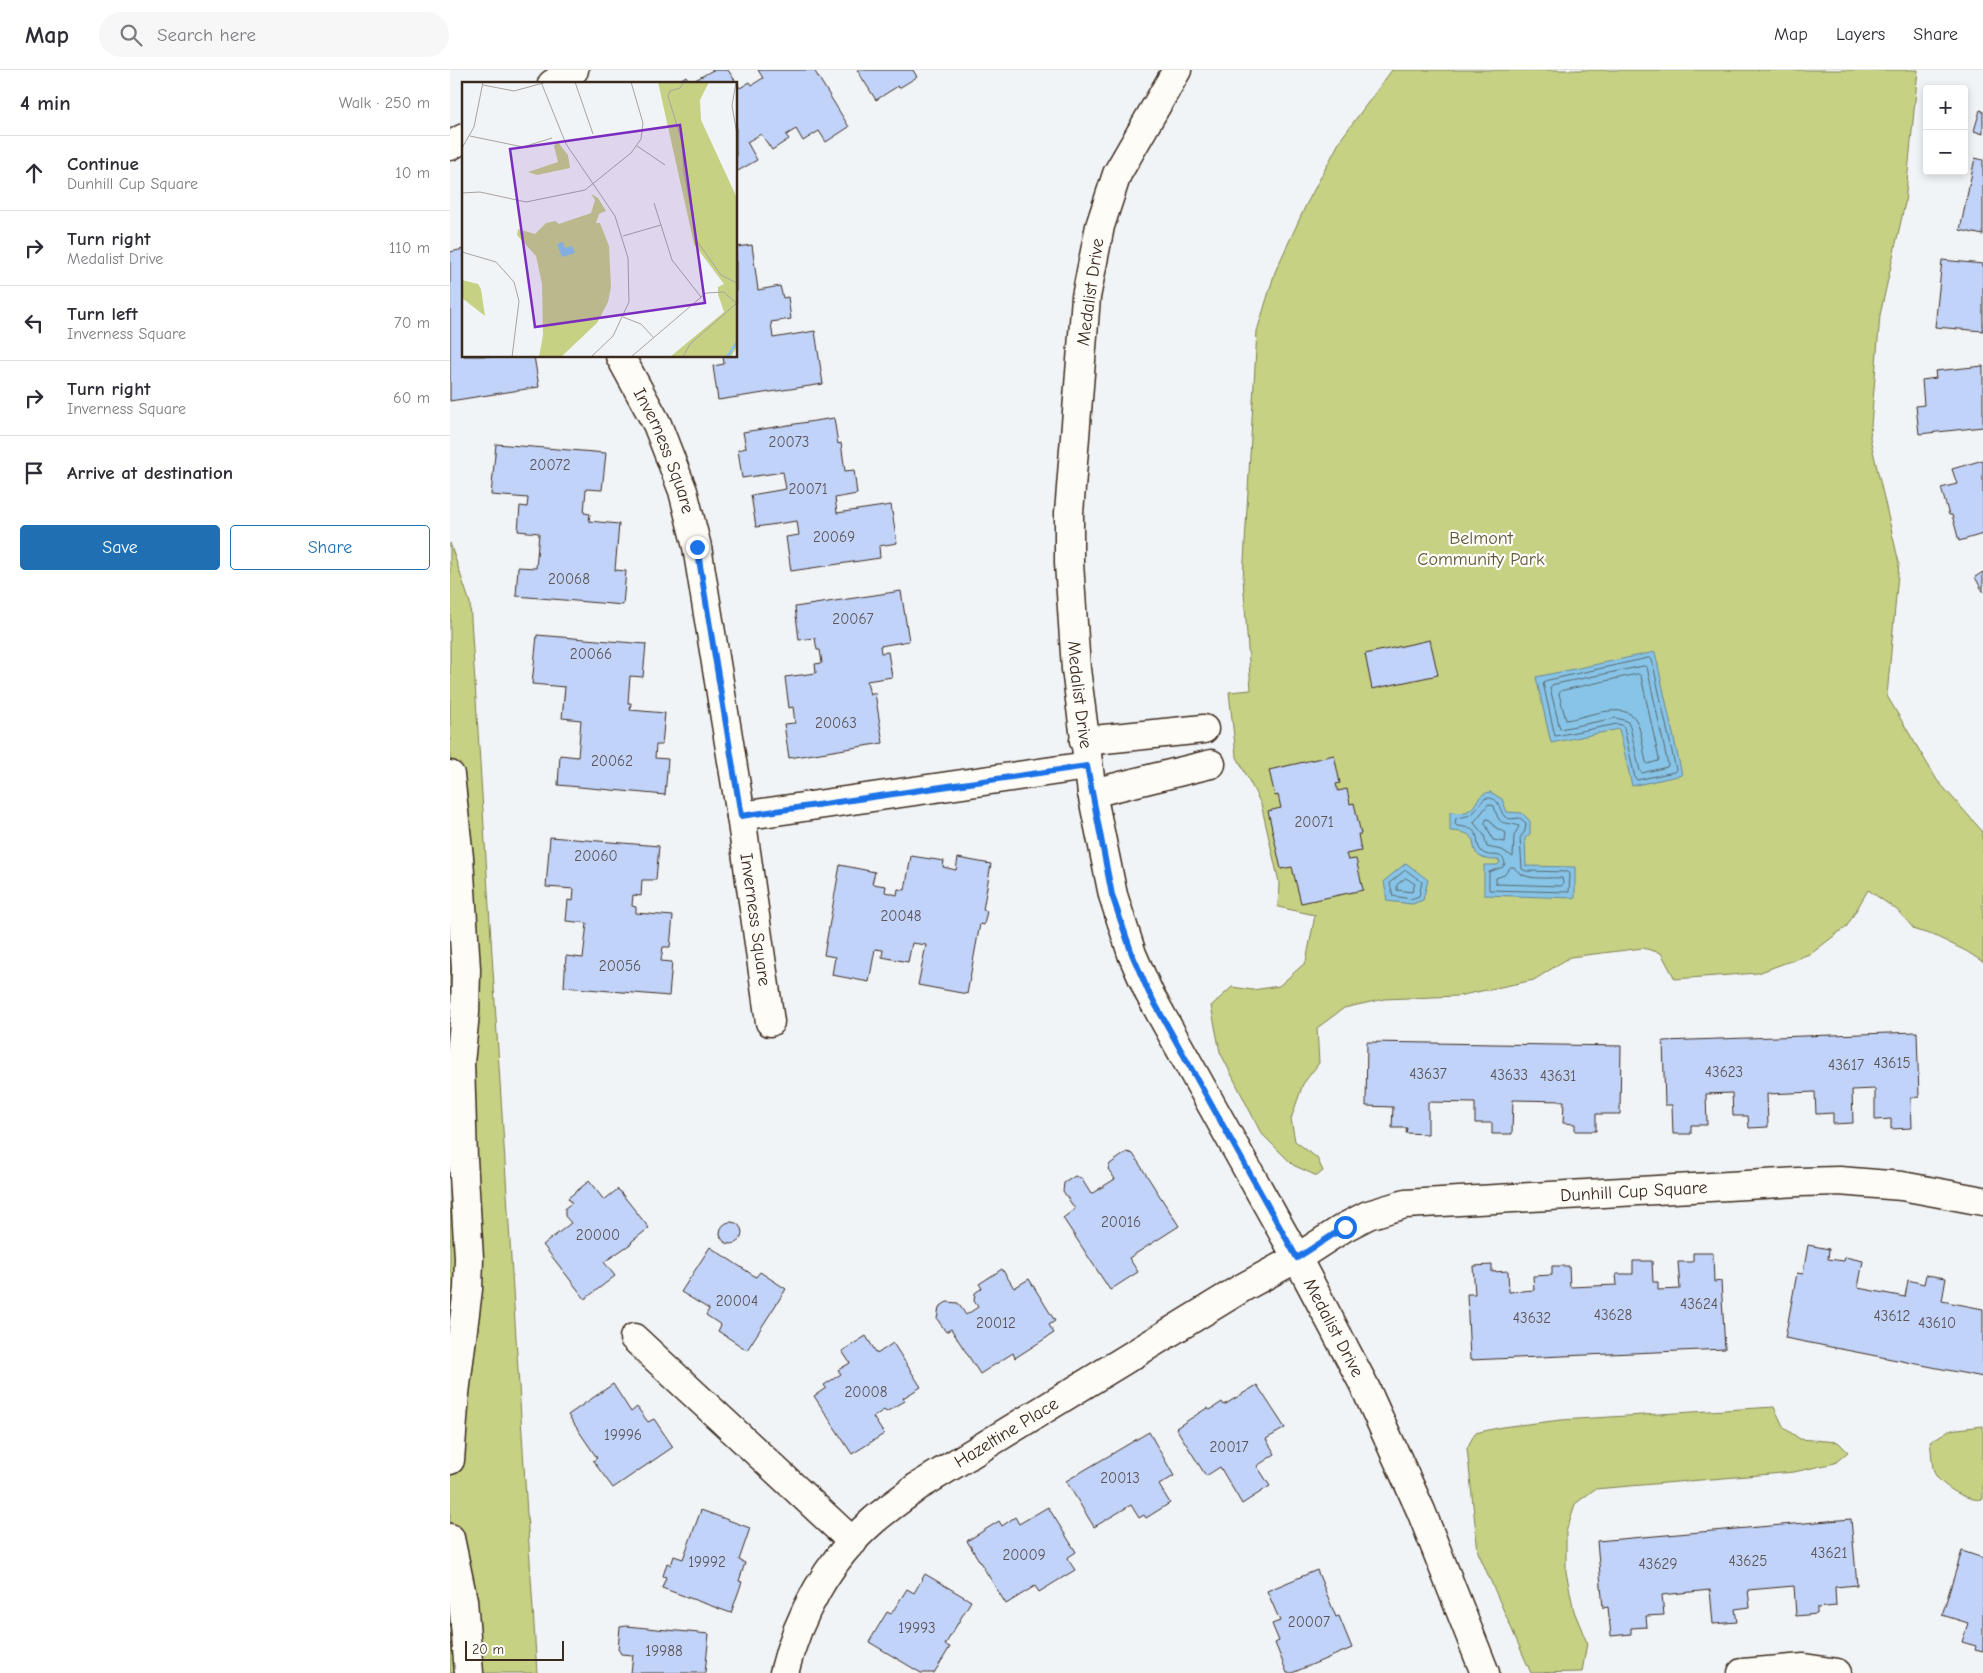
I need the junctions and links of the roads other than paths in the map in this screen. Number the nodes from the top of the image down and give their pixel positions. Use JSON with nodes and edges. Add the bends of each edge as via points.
{"nodes":[{"id":1,"x":574,"y":70,"type":"edge"},
{"id":2,"x":1177,"y":70,"type":"edge"},
{"id":3,"x":555,"y":82,"type":"edge"},
{"id":4,"x":462,"y":139,"type":"edge"},
{"id":5,"x":450,"y":146,"type":"edge"},
{"id":6,"x":621,"y":358,"type":"edge"},
{"id":7,"x":1204,"y":728,"type":"dead end"},
{"id":8,"x":1086,"y":754,"type":"junction"},
{"id":9,"x":1211,"y":764,"type":"dead end"},
{"id":10,"x":450,"y":775,"type":"edge"},
{"id":11,"x":1092,"y":792,"type":"junction"},
{"id":12,"x":741,"y":816,"type":"junction"},
{"id":13,"x":770,"y":1022,"type":"dead end"},
{"id":14,"x":1983,"y":1201,"type":"edge"},
{"id":15,"x":1297,"y":1258,"type":"junction"},
{"id":16,"x":634,"y":1338,"type":"dead end"},
{"id":17,"x":450,"y":1460,"type":"edge"},
{"id":18,"x":450,"y":1538,"type":"edge"},
{"id":19,"x":853,"y":1542,"type":"junction"},
{"id":20,"x":469,"y":1673,"type":"edge"},
{"id":21,"x":784,"y":1673,"type":"edge"},
{"id":22,"x":1485,"y":1673,"type":"edge"},
{"id":23,"x":1742,"y":1673,"type":"edge"},
{"id":24,"x":1837,"y":1673,"type":"edge"}],
"edges":[{"from":1,"to":3,"type":"street"},
{"from":2,"to":8,"type":"street","name":"Medalist Drive","via":[[1116,174],[1100,226],[1086,296],[1069,513],[1069,563]]},
{"from":4,"to":5,"type":"street"},
{"from":6,"to":12,"type":"street","name":"Inverness Square","via":[[657,424],[683,491],[697,547]]},
{"from":7,"to":8,"type":"street"},
{"from":8,"to":11,"type":"street","name":"Medalist Drive"},
{"from":8,"to":12,"type":"street"},
{"from":9,"to":11,"type":"street"},
{"from":10,"to":17,"type":"street","via":[[466,969],[466,1013],[460,1062],[469,1258]]},
{"from":11,"to":15,"type":"street","name":"Medalist Drive","via":[[1112,895],[1149,993]]},
{"from":12,"to":13,"type":"street","name":"Inverness Square"},
{"from":14,"to":15,"type":"street","name":"Dunhill Cup Square","via":[[1902,1186],[1799,1182],[1406,1204],[1368,1215]]},
{"from":15,"to":19,"type":"street","name":"Hazeltine Place","via":[[1242,1288],[917,1487],[874,1520]]},
{"from":15,"to":22,"type":"street","name":"Medalist Drive","via":[[1364,1385],[1413,1493]]},
{"from":16,"to":19,"type":"street"},
{"from":18,"to":20,"type":"street","via":[[463,1600]]},
{"from":19,"to":21,"type":"street","name":"Hazeltine Place","via":[[838,1558],[810,1602]]},
{"from":23,"to":24,"type":"street","via":[[1804,1668]]}]}
